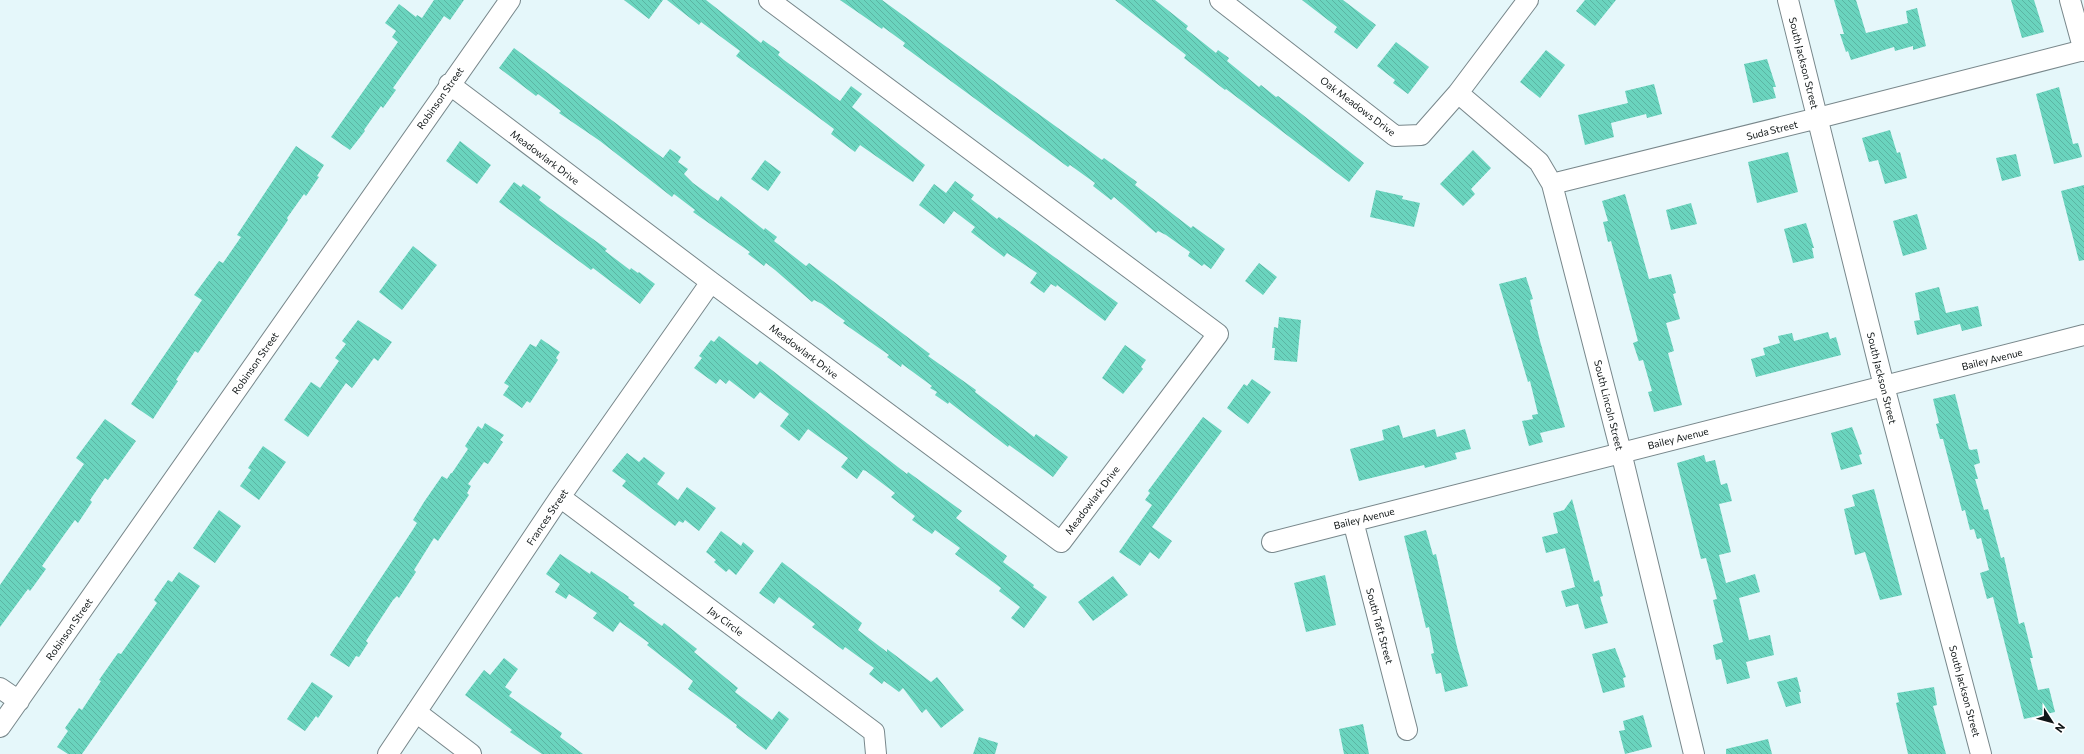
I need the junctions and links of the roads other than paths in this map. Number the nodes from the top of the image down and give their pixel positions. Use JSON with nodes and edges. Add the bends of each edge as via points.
{"nodes":[{"id":1,"x":510,"y":0,"type":"edge"},
{"id":2,"x":769,"y":0,"type":"edge"},
{"id":3,"x":1220,"y":0,"type":"edge"},
{"id":4,"x":1528,"y":0,"type":"edge"},
{"id":5,"x":1788,"y":0,"type":"edge"},
{"id":6,"x":2070,"y":0,"type":"edge"},
{"id":7,"x":2084,"y":50,"type":"edge"},
{"id":8,"x":449,"y":84,"type":"junction"},
{"id":9,"x":1458,"y":93,"type":"junction"},
{"id":10,"x":1818,"y":118,"type":"junction"},
{"id":11,"x":1552,"y":184,"type":"junction"},
{"id":12,"x":711,"y":282,"type":"junction"},
{"id":13,"x":2084,"y":335,"type":"edge"},
{"id":14,"x":1884,"y":386,"type":"junction"},
{"id":15,"x":1621,"y":452,"type":"junction"},
{"id":16,"x":560,"y":497,"type":"junction"},
{"id":17,"x":1353,"y":522,"type":"junction"},
{"id":18,"x":1272,"y":542,"type":"dead end"},
{"id":19,"x":0,"y":688,"type":"edge"},
{"id":20,"x":19,"y":701,"type":"junction"},
{"id":21,"x":416,"y":712,"type":"junction"},
{"id":22,"x":0,"y":727,"type":"edge"},
{"id":23,"x":1407,"y":730,"type":"dead end"},
{"id":24,"x":388,"y":754,"type":"edge"},
{"id":25,"x":471,"y":754,"type":"edge"},
{"id":26,"x":876,"y":754,"type":"edge"},
{"id":27,"x":1694,"y":754,"type":"edge"},
{"id":28,"x":1981,"y":754,"type":"edge"}],
"edges":[{"from":1,"to":8,"type":"street","name":"Robinson Street"},
{"from":2,"to":12,"type":"street","name":"Meadowlark Drive","via":[[1218,334],[1061,542]]},
{"from":3,"to":9,"type":"street","name":"Oak Meadows Drive","via":[[1394,136],[1421,135]]},
{"from":4,"to":9,"type":"street","name":"Oak Meadows Drive"},
{"from":5,"to":10,"type":"street","name":"South Jackson Street"},
{"from":6,"to":7,"type":"street"},
{"from":7,"to":10,"type":"street","name":"Suda Street"},
{"from":8,"to":12,"type":"street","name":"Meadowlark Drive"},
{"from":8,"to":20,"type":"street","name":"Robinson Street"},
{"from":9,"to":11,"type":"street","name":"South Lincoln Street","via":[[1538,162]]},
{"from":10,"to":11,"type":"street","name":"Suda Street"},
{"from":10,"to":14,"type":"street","name":"South Jackson Street"},
{"from":11,"to":15,"type":"street","name":"South Lincoln Street"},
{"from":12,"to":16,"type":"street","name":"Frances Street"},
{"from":13,"to":14,"type":"street","name":"Bailey Avenue"},
{"from":14,"to":15,"type":"street","name":"Bailey Avenue"},
{"from":14,"to":28,"type":"street","name":"South Jackson Street"},
{"from":15,"to":17,"type":"street","name":"Bailey Avenue"},
{"from":15,"to":27,"type":"street","name":"South Lincoln Street"},
{"from":16,"to":21,"type":"street","name":"Frances Street"},
{"from":16,"to":26,"type":"street","name":"Jay Circle","via":[[874,732]]},
{"from":17,"to":18,"type":"street","name":"Bailey Avenue"},
{"from":17,"to":23,"type":"street","name":"South Taft Street"},
{"from":19,"to":20,"type":"street"},
{"from":20,"to":22,"type":"street","name":"Robinson Street"},
{"from":21,"to":24,"type":"street","name":"Frances Street"},
{"from":21,"to":25,"type":"street"}]}
